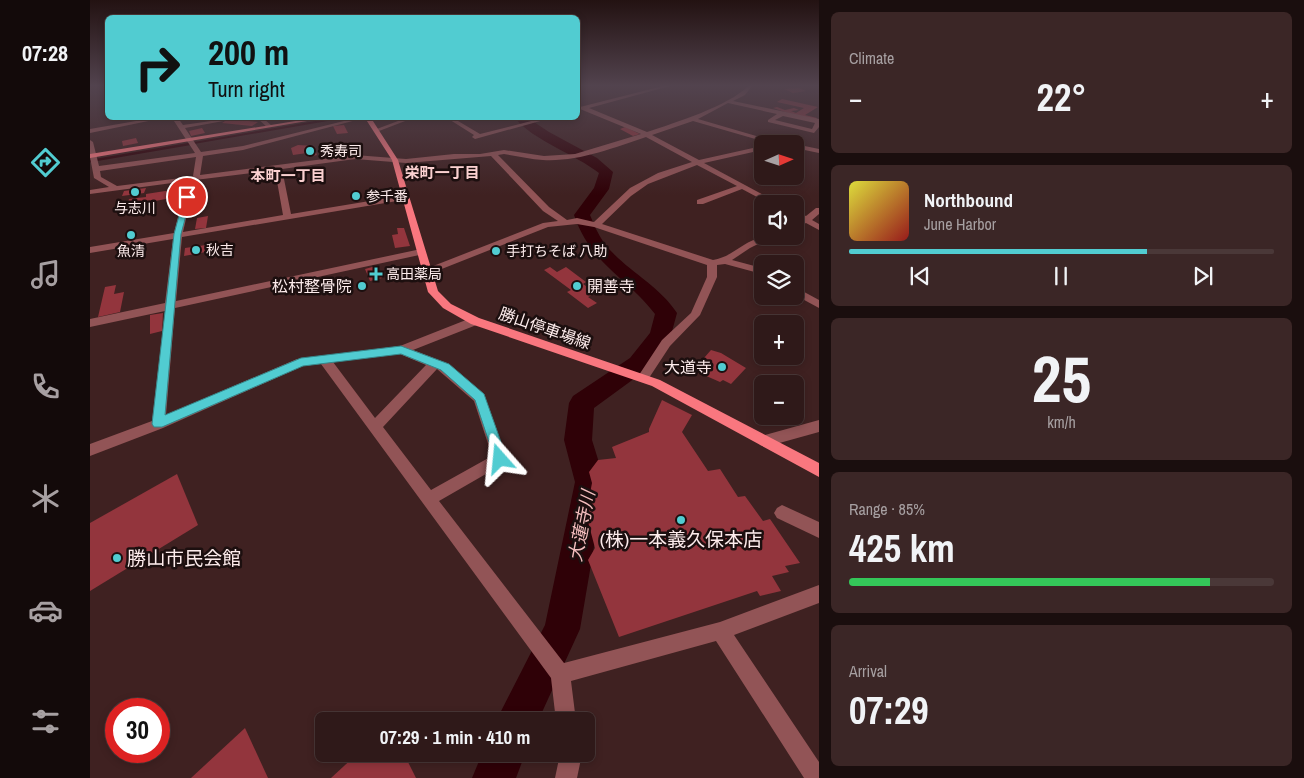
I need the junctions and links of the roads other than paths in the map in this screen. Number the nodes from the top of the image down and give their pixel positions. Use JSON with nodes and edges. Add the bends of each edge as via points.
{"nodes":[{"id":1,"x":135,"y":122,"type":"edge"},
{"id":2,"x":178,"y":122,"type":"edge"},
{"id":3,"x":206,"y":122,"type":"edge"},
{"id":4,"x":265,"y":122,"type":"edge"},
{"id":5,"x":293,"y":122,"type":"edge"},
{"id":6,"x":344,"y":122,"type":"edge"},
{"id":7,"x":371,"y":122,"type":"edge"},
{"id":8,"x":398,"y":122,"type":"edge"},
{"id":9,"x":456,"y":122,"type":"edge"},
{"id":10,"x":532,"y":122,"type":"edge"},
{"id":11,"x":618,"y":122,"type":"edge"},
{"id":12,"x":683,"y":122,"type":"edge"},
{"id":13,"x":706,"y":122,"type":"edge"},
{"id":14,"x":776,"y":122,"type":"edge"},
{"id":15,"x":819,"y":122,"type":"edge"},
{"id":16,"x":269,"y":126,"type":"junction"},
{"id":17,"x":181,"y":127,"type":"junction"},
{"id":18,"x":90,"y":130,"type":"edge"},
{"id":19,"x":377,"y":130,"type":"junction"},
{"id":20,"x":645,"y":134,"type":"junction"},
{"id":21,"x":754,"y":136,"type":"edge"},
{"id":22,"x":190,"y":139,"type":"junction"},
{"id":23,"x":90,"y":142,"type":"edge"},
{"id":24,"x":804,"y":148,"type":"edge"},
{"id":25,"x":754,"y":150,"type":"edge"},
{"id":26,"x":819,"y":150,"type":"edge"},
{"id":27,"x":492,"y":153,"type":"junction"},
{"id":28,"x":200,"y":155,"type":"junction"},
{"id":29,"x":92,"y":156,"type":"edge"},
{"id":30,"x":395,"y":160,"type":"junction"},
{"id":31,"x":700,"y":162,"type":"junction"},
{"id":32,"x":278,"y":166,"type":"junction"},
{"id":33,"x":96,"y":169,"type":"junction"},
{"id":34,"x":194,"y":178,"type":"junction"},
{"id":35,"x":744,"y":186,"type":"junction"},
{"id":36,"x":117,"y":189,"type":"junction"},
{"id":37,"x":90,"y":192,"type":"edge"},
{"id":38,"x":760,"y":195,"type":"edge"},
{"id":39,"x":406,"y":196,"type":"junction"},
{"id":40,"x":700,"y":202,"type":"dead end"},
{"id":41,"x":819,"y":210,"type":"edge"},
{"id":42,"x":287,"y":217,"type":"junction"},
{"id":43,"x":806,"y":220,"type":"joint"},
{"id":44,"x":566,"y":223,"type":"junction"},
{"id":45,"x":596,"y":225,"type":"junction"},
{"id":46,"x":819,"y":227,"type":"edge"},
{"id":47,"x":178,"y":234,"type":"junction"},
{"id":48,"x":754,"y":243,"type":"edge"},
{"id":49,"x":90,"y":250,"type":"edge"},
{"id":50,"x":421,"y":252,"type":"junction"},
{"id":51,"x":726,"y":261,"type":"junction"},
{"id":52,"x":712,"y":263,"type":"junction"},
{"id":53,"x":754,"y":269,"type":"edge"},
{"id":54,"x":426,"y":272,"type":"junction"},
{"id":55,"x":804,"y":296,"type":"edge"},
{"id":56,"x":169,"y":305,"type":"junction"},
{"id":57,"x":819,"y":305,"type":"edge"},
{"id":58,"x":475,"y":321,"type":"junction"},
{"id":59,"x":90,"y":323,"type":"edge"},
{"id":60,"x":401,"y":350,"type":"junction"},
{"id":61,"x":324,"y":359,"type":"junction"},
{"id":62,"x":435,"y":363,"type":"junction"},
{"id":63,"x":643,"y":378,"type":"junction"},
{"id":64,"x":158,"y":424,"type":"junction"},
{"id":65,"x":819,"y":426,"type":"edge"},
{"id":66,"x":375,"y":427,"type":"junction"},
{"id":67,"x":765,"y":440,"type":"junction"},
{"id":68,"x":90,"y":450,"type":"edge"},
{"id":69,"x":819,"y":470,"type":"edge"},
{"id":70,"x":428,"y":498,"type":"junction"},
{"id":71,"x":782,"y":513,"type":"dead end"},
{"id":72,"x":819,"y":530,"type":"edge"},
{"id":73,"x":819,"y":594,"type":"edge"},
{"id":74,"x":720,"y":631,"type":"junction"},
{"id":75,"x":560,"y":674,"type":"junction"},
{"id":76,"x":565,"y":712,"type":"edge"},
{"id":77,"x":569,"y":762,"type":"edge"},
{"id":78,"x":566,"y":778,"type":"edge"},
{"id":79,"x":817,"y":778,"type":"edge"}],
"edges":[{"from":1,"to":18,"type":"street"},
{"from":2,"to":17,"type":"street"},
{"from":3,"to":17,"type":"street"},
{"from":4,"to":16,"type":"street"},
{"from":5,"to":16,"type":"main road"},
{"from":6,"to":28,"type":"street","via":[[243,148]]},
{"from":7,"to":19,"type":"main road","name":"勝山停車場線"},
{"from":8,"to":19,"type":"street"},
{"from":9,"to":10,"type":"street","via":[[477,137]]},
{"from":11,"to":20,"type":"street"},
{"from":12,"to":20,"type":"street"},
{"from":13,"to":21,"type":"street"},
{"from":14,"to":15,"type":"street","via":[[814,131]]},
{"from":16,"to":22,"type":"main road"},
{"from":17,"to":22,"type":"street"},
{"from":19,"to":30,"type":"main road","name":"勝山停車場線"},
{"from":20,"to":27,"type":"street","via":[[575,156],[544,158]]},
{"from":20,"to":31,"type":"street"},
{"from":22,"to":28,"type":"street"},
{"from":22,"to":29,"type":"main road"},
{"from":23,"to":29,"type":"street"},
{"from":24,"to":26,"type":"street"},
{"from":25,"to":31,"type":"street"},
{"from":27,"to":30,"type":"street"},
{"from":27,"to":44,"type":"street","via":[[546,209]]},
{"from":28,"to":33,"type":"street"},
{"from":28,"to":34,"type":"street"},
{"from":29,"to":33,"type":"street"},
{"from":30,"to":32,"type":"street","via":[[355,157]]},
{"from":30,"to":39,"type":"main road","name":"勝山停車場線"},
{"from":31,"to":35,"type":"street"},
{"from":31,"to":45,"type":"street","via":[[634,190]]},
{"from":32,"to":34,"type":"street"},
{"from":32,"to":42,"type":"street"},
{"from":33,"to":36,"type":"street","via":[[98,178]]},
{"from":34,"to":36,"type":"street"},
{"from":34,"to":47,"type":"street"},
{"from":35,"to":38,"type":"street"},
{"from":35,"to":40,"type":"street"},
{"from":36,"to":37,"type":"street"},
{"from":39,"to":42,"type":"street"},
{"from":39,"to":50,"type":"main road","name":"勝山停車場線"},
{"from":41,"to":43,"type":"street"},
{"from":42,"to":47,"type":"street"},
{"from":43,"to":46,"type":"street"},
{"from":44,"to":45,"type":"street","via":[[577,221]]},
{"from":44,"to":54,"type":"street","via":[[546,225]]},
{"from":45,"to":52,"type":"street"},
{"from":47,"to":49,"type":"street"},
{"from":47,"to":56,"type":"street"},
{"from":48,"to":51,"type":"street"},
{"from":50,"to":54,"type":"main road","name":"勝山停車場線"},
{"from":50,"to":56,"type":"street"},
{"from":51,"to":52,"type":"street"},
{"from":51,"to":53,"type":"street"},
{"from":52,"to":63,"type":"street","via":[[712,277],[695,315],[666,343]]},
{"from":54,"to":58,"type":"main road","name":"勝山停車場線","via":[[433,292],[447,306]]},
{"from":55,"to":57,"type":"street"},
{"from":56,"to":59,"type":"street"},
{"from":56,"to":64,"type":"street"},
{"from":58,"to":60,"type":"street"},
{"from":58,"to":63,"type":"main road","name":"勝山停車場線"},
{"from":60,"to":61,"type":"street"},
{"from":60,"to":62,"type":"street"},
{"from":61,"to":64,"type":"street","via":[[301,362]]},
{"from":61,"to":66,"type":"street"},
{"from":62,"to":66,"type":"street"},
{"from":62,"to":70,"type":"street","via":[[445,367],[480,398],[500,459]]},
{"from":63,"to":67,"type":"main road","name":"勝山停車場線"},
{"from":64,"to":68,"type":"street"},
{"from":65,"to":67,"type":"street"},
{"from":66,"to":70,"type":"street"},
{"from":67,"to":69,"type":"main road","name":"勝山停車場線"},
{"from":70,"to":75,"type":"street"},
{"from":71,"to":72,"type":"street"},
{"from":73,"to":74,"type":"street"},
{"from":74,"to":75,"type":"street"},
{"from":74,"to":79,"type":"street"},
{"from":75,"to":76,"type":"street"},
{"from":77,"to":78,"type":"street"}]}
